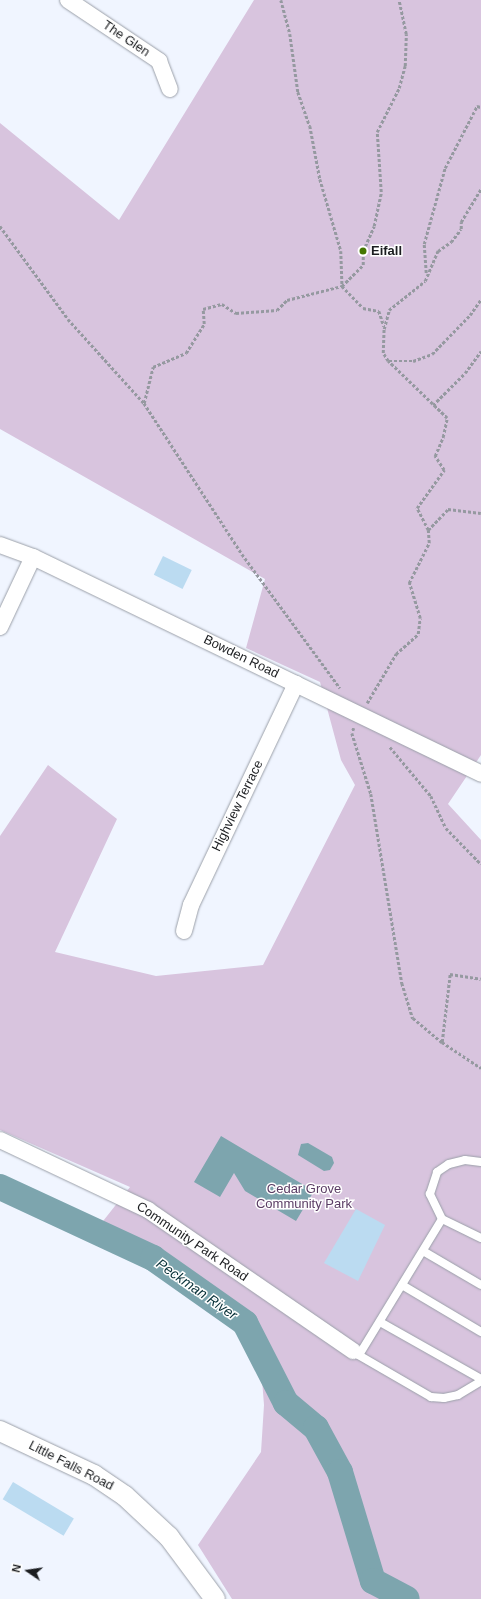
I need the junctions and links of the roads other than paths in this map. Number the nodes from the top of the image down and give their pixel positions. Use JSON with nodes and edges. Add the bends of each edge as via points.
{"nodes":[{"id":1,"x":68,"y":0,"type":"edge"},
{"id":2,"x":170,"y":89,"type":"dead end"},
{"id":3,"x":0,"y":544,"type":"edge"},
{"id":4,"x":34,"y":557,"type":"junction"},
{"id":5,"x":0,"y":627,"type":"edge"},
{"id":6,"x":296,"y":684,"type":"junction"},
{"id":7,"x":481,"y":774,"type":"edge"},
{"id":8,"x":184,"y":930,"type":"dead end"},
{"id":9,"x":0,"y":1140,"type":"edge"},
{"id":10,"x":481,"y":1162,"type":"edge"},
{"id":11,"x":442,"y":1219,"type":"junction"},
{"id":12,"x":481,"y":1238,"type":"edge"},
{"id":13,"x":423,"y":1251,"type":"junction"},
{"id":14,"x":402,"y":1285,"type":"junction"},
{"id":15,"x":481,"y":1285,"type":"edge"},
{"id":16,"x":380,"y":1322,"type":"junction"},
{"id":17,"x":481,"y":1332,"type":"edge"},
{"id":18,"x":356,"y":1353,"type":"junction"},
{"id":19,"x":481,"y":1380,"type":"edge"},
{"id":20,"x":1,"y":1434,"type":"edge"},
{"id":21,"x":215,"y":1599,"type":"edge"}],
"edges":[{"from":1,"to":2,"type":"street","name":"The Glen","via":[[160,61]]},
{"from":3,"to":4,"type":"street","name":"Bowden Road"},
{"from":4,"to":5,"type":"street"},
{"from":4,"to":6,"type":"street","name":"Bowden Road"},
{"from":6,"to":7,"type":"street","name":"Bowden Road"},
{"from":6,"to":8,"type":"street","name":"Highview Terrace","via":[[190,905]]},
{"from":9,"to":18,"type":"street","name":"Community Park Road","via":[[148,1210]]},
{"from":10,"to":11,"type":"lane","via":[[465,1160],[449,1164],[437,1172],[430,1194]]},
{"from":11,"to":12,"type":"lane"},
{"from":11,"to":13,"type":"lane"},
{"from":13,"to":14,"type":"lane"},
{"from":13,"to":15,"type":"lane"},
{"from":14,"to":16,"type":"lane"},
{"from":14,"to":17,"type":"lane"},
{"from":16,"to":18,"type":"lane"},
{"from":16,"to":19,"type":"lane"},
{"from":18,"to":19,"type":"lane","via":[[431,1397],[458,1395]]},
{"from":20,"to":21,"type":"street","name":"Little Falls Road","via":[[94,1475],[125,1496],[169,1537]]}]}
